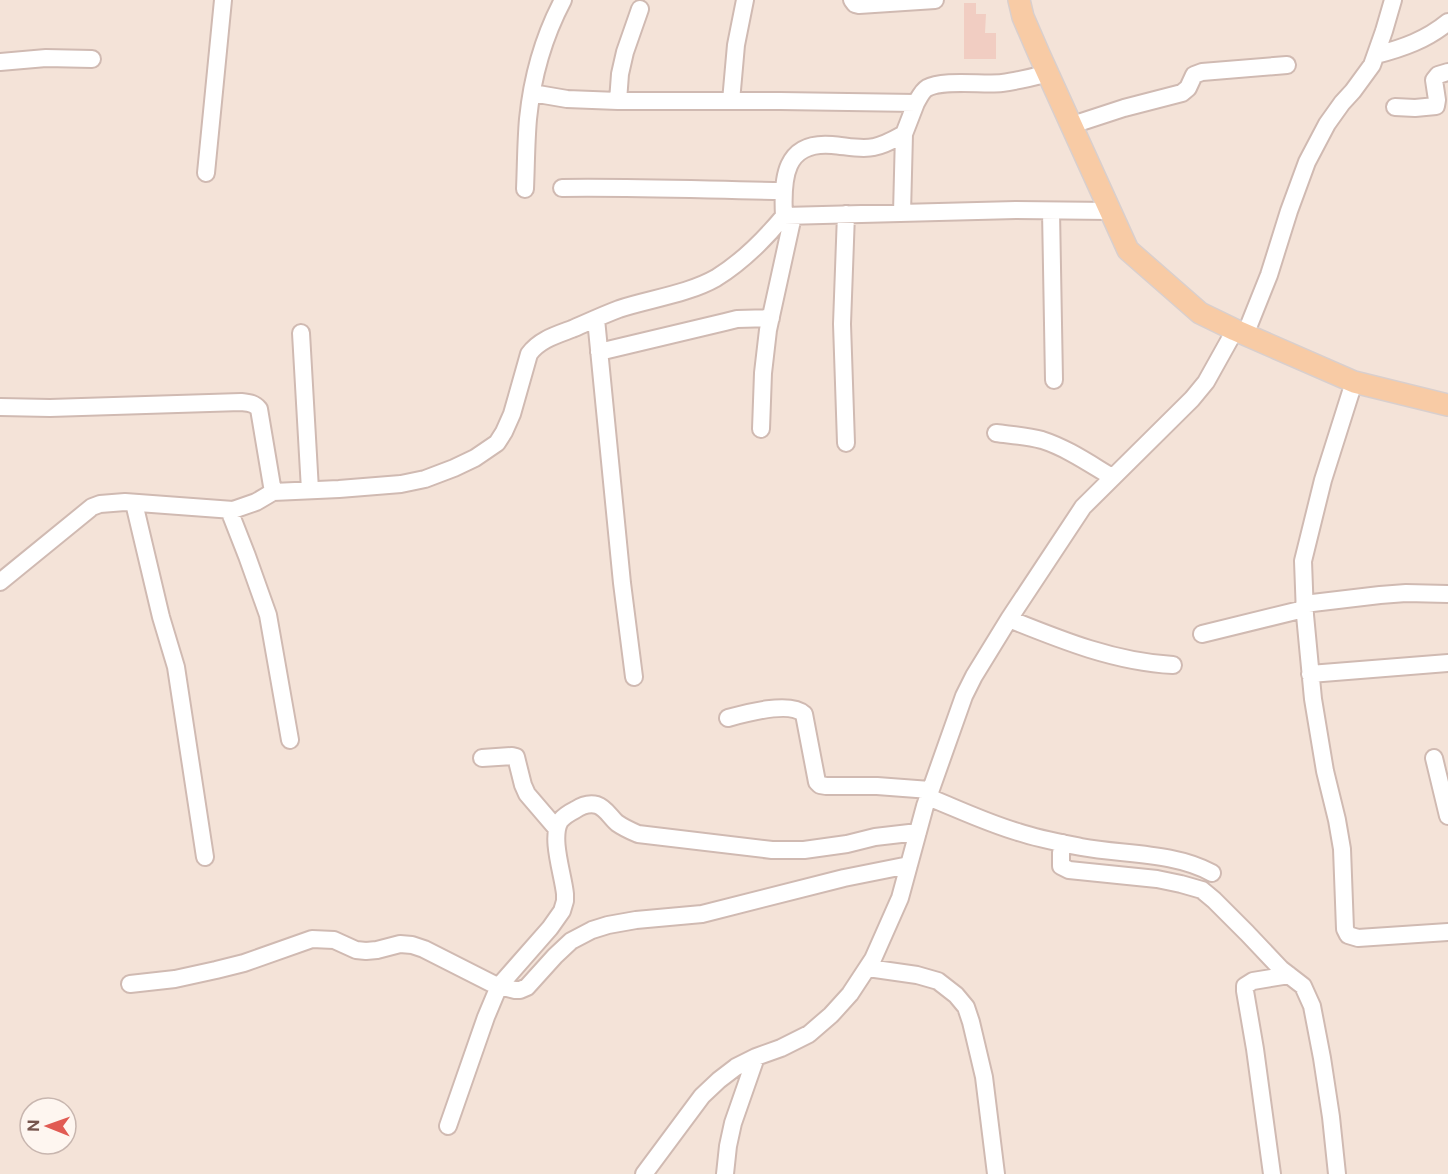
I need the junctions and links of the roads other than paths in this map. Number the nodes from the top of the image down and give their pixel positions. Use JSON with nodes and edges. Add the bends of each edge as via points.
{"nodes":[{"id":1,"x":223,"y":0,"type":"edge"},
{"id":2,"x":563,"y":0,"type":"edge"},
{"id":3,"x":745,"y":0,"type":"edge"},
{"id":4,"x":852,"y":0,"type":"edge"},
{"id":5,"x":935,"y":0,"type":"edge"},
{"id":6,"x":1019,"y":0,"type":"edge"},
{"id":7,"x":1394,"y":0,"type":"edge"},
{"id":8,"x":640,"y":9,"type":"dead end"},
{"id":9,"x":1448,"y":22,"type":"edge"},
{"id":10,"x":1376,"y":55,"type":"junction"},
{"id":11,"x":92,"y":59,"type":"dead end"},
{"id":12,"x":0,"y":62,"type":"edge"},
{"id":13,"x":1287,"y":65,"type":"dead end"},
{"id":14,"x":1045,"y":66,"type":"junction"},
{"id":15,"x":1448,"y":72,"type":"edge"},
{"id":16,"x":532,"y":93,"type":"junction"},
{"id":17,"x":618,"y":101,"type":"junction"},
{"id":18,"x":731,"y":101,"type":"junction"},
{"id":19,"x":916,"y":103,"type":"junction"},
{"id":20,"x":1395,"y":106,"type":"dead end"},
{"id":21,"x":1072,"y":125,"type":"junction"},
{"id":22,"x":904,"y":134,"type":"junction"},
{"id":23,"x":206,"y":172,"type":"dead end"},
{"id":24,"x":562,"y":188,"type":"dead end"},
{"id":25,"x":525,"y":189,"type":"dead end"},
{"id":26,"x":783,"y":191,"type":"junction"},
{"id":27,"x":1051,"y":211,"type":"junction"},
{"id":28,"x":1111,"y":212,"type":"junction"},
{"id":29,"x":902,"y":213,"type":"junction"},
{"id":30,"x":846,"y":214,"type":"junction"},
{"id":31,"x":788,"y":216,"type":"junction"},
{"id":32,"x":771,"y":318,"type":"junction"},
{"id":33,"x":596,"y":319,"type":"junction"},
{"id":34,"x":301,"y":333,"type":"dead end"},
{"id":35,"x":1240,"y":333,"type":"junction"},
{"id":36,"x":599,"y":352,"type":"junction"},
{"id":37,"x":1054,"y":380,"type":"dead end"},
{"id":38,"x":1354,"y":382,"type":"junction"},
{"id":39,"x":1448,"y":405,"type":"edge"},
{"id":40,"x":0,"y":407,"type":"edge"},
{"id":41,"x":761,"y":429,"type":"dead end"},
{"id":42,"x":996,"y":433,"type":"dead end"},
{"id":43,"x":846,"y":443,"type":"dead end"},
{"id":44,"x":1112,"y":477,"type":"junction"},
{"id":45,"x":310,"y":490,"type":"junction"},
{"id":46,"x":273,"y":492,"type":"junction"},
{"id":47,"x":134,"y":503,"type":"junction"},
{"id":48,"x":229,"y":510,"type":"junction"},
{"id":49,"x":0,"y":582,"type":"edge"},
{"id":50,"x":1448,"y":594,"type":"edge"},
{"id":51,"x":1304,"y":607,"type":"junction"},
{"id":52,"x":1009,"y":618,"type":"junction"},
{"id":53,"x":1202,"y":634,"type":"dead end"},
{"id":54,"x":1448,"y":663,"type":"edge"},
{"id":55,"x":1173,"y":665,"type":"dead end"},
{"id":56,"x":1310,"y":674,"type":"junction"},
{"id":57,"x":634,"y":677,"type":"dead end"},
{"id":58,"x":728,"y":718,"type":"dead end"},
{"id":59,"x":290,"y":740,"type":"dead end"},
{"id":60,"x":482,"y":758,"type":"dead end"},
{"id":61,"x":1434,"y":758,"type":"dead end"},
{"id":62,"x":929,"y":793,"type":"junction"},
{"id":63,"x":1448,"y":816,"type":"edge"},
{"id":64,"x":557,"y":829,"type":"junction"},
{"id":65,"x":918,"y":832,"type":"junction"},
{"id":66,"x":1063,"y":843,"type":"junction"},
{"id":67,"x":205,"y":856,"type":"dead end"},
{"id":68,"x":909,"y":866,"type":"junction"},
{"id":69,"x":1212,"y":873,"type":"dead end"},
{"id":70,"x":1448,"y":932,"type":"edge"},
{"id":71,"x":868,"y":968,"type":"junction"},
{"id":72,"x":1289,"y":975,"type":"junction"},
{"id":73,"x":130,"y":984,"type":"dead end"},
{"id":74,"x":507,"y":988,"type":"junction"},
{"id":75,"x":756,"y":1057,"type":"junction"},
{"id":76,"x":448,"y":1126,"type":"dead end"},
{"id":77,"x":644,"y":1174,"type":"edge"},
{"id":78,"x":725,"y":1174,"type":"edge"},
{"id":79,"x":996,"y":1174,"type":"edge"},
{"id":80,"x":1272,"y":1174,"type":"edge"},
{"id":81,"x":1337,"y":1174,"type":"edge"}],
"edges":[{"from":1,"to":23,"type":"street"},
{"from":2,"to":16,"type":"street","via":[[549,31]]},
{"from":3,"to":18,"type":"street"},
{"from":4,"to":5,"type":"street","via":[[859,5]]},
{"from":6,"to":14,"type":"main road"},
{"from":7,"to":10,"type":"street"},
{"from":8,"to":17,"type":"street","via":[[623,63]]},
{"from":9,"to":10,"type":"street","via":[[1413,44]]},
{"from":10,"to":35,"type":"street","via":[[1321,134],[1307,162],[1269,275]]},
{"from":11,"to":12,"type":"street"},
{"from":13,"to":21,"type":"street","via":[[1202,72],[1194,75],[1182,93]]},
{"from":14,"to":19,"type":"street","via":[[1003,83],[936,85],[927,88]]},
{"from":14,"to":21,"type":"main road"},
{"from":15,"to":20,"type":"street","via":[[1434,80],[1436,106]]},
{"from":16,"to":17,"type":"street"},
{"from":16,"to":25,"type":"street"},
{"from":17,"to":18,"type":"street"},
{"from":18,"to":19,"type":"street"},
{"from":19,"to":22,"type":"street"},
{"from":21,"to":28,"type":"main road"},
{"from":22,"to":26,"type":"street","via":[[873,147],[828,144],[806,148],[797,153],[786,170]]},
{"from":22,"to":29,"type":"street"},
{"from":24,"to":26,"type":"street"},
{"from":26,"to":31,"type":"street"},
{"from":27,"to":28,"type":"street"},
{"from":27,"to":29,"type":"street"},
{"from":27,"to":37,"type":"street"},
{"from":28,"to":35,"type":"main road","via":[[1128,250],[1200,313]]},
{"from":29,"to":30,"type":"street"},
{"from":30,"to":31,"type":"street"},
{"from":30,"to":43,"type":"street","via":[[842,324]]},
{"from":31,"to":32,"type":"street"},
{"from":31,"to":33,"type":"street","via":[[715,278]]},
{"from":32,"to":36,"type":"street","via":[[725,321]]},
{"from":32,"to":41,"type":"street","via":[[763,373]]},
{"from":33,"to":36,"type":"street"},
{"from":33,"to":45,"type":"street","via":[[534,347],[504,432],[497,443],[475,458],[425,479],[401,484]]},
{"from":34,"to":45,"type":"street"},
{"from":35,"to":38,"type":"main road"},
{"from":35,"to":44,"type":"street","via":[[1192,399]]},
{"from":36,"to":57,"type":"street"},
{"from":38,"to":39,"type":"main road"},
{"from":38,"to":51,"type":"street","via":[[1303,561]]},
{"from":40,"to":46,"type":"street","via":[[251,403],[259,409]]},
{"from":42,"to":44,"type":"street","via":[[1044,441]]},
{"from":44,"to":52,"type":"street","via":[[1083,507]]},
{"from":45,"to":46,"type":"street"},
{"from":46,"to":48,"type":"street"},
{"from":47,"to":48,"type":"street"},
{"from":47,"to":49,"type":"street","via":[[107,502],[92,507]]},
{"from":47,"to":67,"type":"street","via":[[176,667]]},
{"from":48,"to":59,"type":"street","via":[[268,615]]},
{"from":50,"to":51,"type":"street","via":[[1380,595]]},
{"from":51,"to":53,"type":"street"},
{"from":51,"to":56,"type":"street"},
{"from":52,"to":55,"type":"street","via":[[1092,650],[1134,661]]},
{"from":52,"to":62,"type":"street","via":[[964,696]]},
{"from":54,"to":56,"type":"street"},
{"from":56,"to":70,"type":"street","via":[[1324,771],[1342,849],[1345,930],[1358,938]]},
{"from":58,"to":62,"type":"street","via":[[798,709],[804,714],[820,784]]},
{"from":60,"to":64,"type":"street","via":[[516,757],[527,794]]},
{"from":61,"to":63,"type":"street"},
{"from":62,"to":65,"type":"street"},
{"from":62,"to":66,"type":"street","via":[[984,820]]},
{"from":64,"to":65,"type":"street","via":[[566,815],[589,804],[604,808],[617,822],[638,834],[772,850],[829,847]]},
{"from":64,"to":74,"type":"street","via":[[565,901],[562,911]]},
{"from":65,"to":68,"type":"street"},
{"from":66,"to":69,"type":"street","via":[[1191,864]]},
{"from":66,"to":72,"type":"street","via":[[1061,866],[1069,870],[1157,879],[1202,890]]},
{"from":68,"to":71,"type":"street","via":[[900,897]]},
{"from":68,"to":74,"type":"street","via":[[702,914],[608,925],[571,941],[527,987]]},
{"from":71,"to":75,"type":"street","via":[[850,994],[818,1027],[799,1040]]},
{"from":71,"to":79,"type":"street","via":[[938,981],[966,1007],[984,1077]]},
{"from":72,"to":80,"type":"street","via":[[1245,986]]},
{"from":72,"to":81,"type":"street","via":[[1303,986],[1312,1006]]},
{"from":73,"to":74,"type":"street","via":[[196,975],[312,939],[325,939],[366,951],[412,945]]},
{"from":74,"to":76,"type":"street","via":[[486,1017]]},
{"from":75,"to":77,"type":"street","via":[[736,1067],[702,1096]]},
{"from":75,"to":78,"type":"street","via":[[733,1123]]}]}
